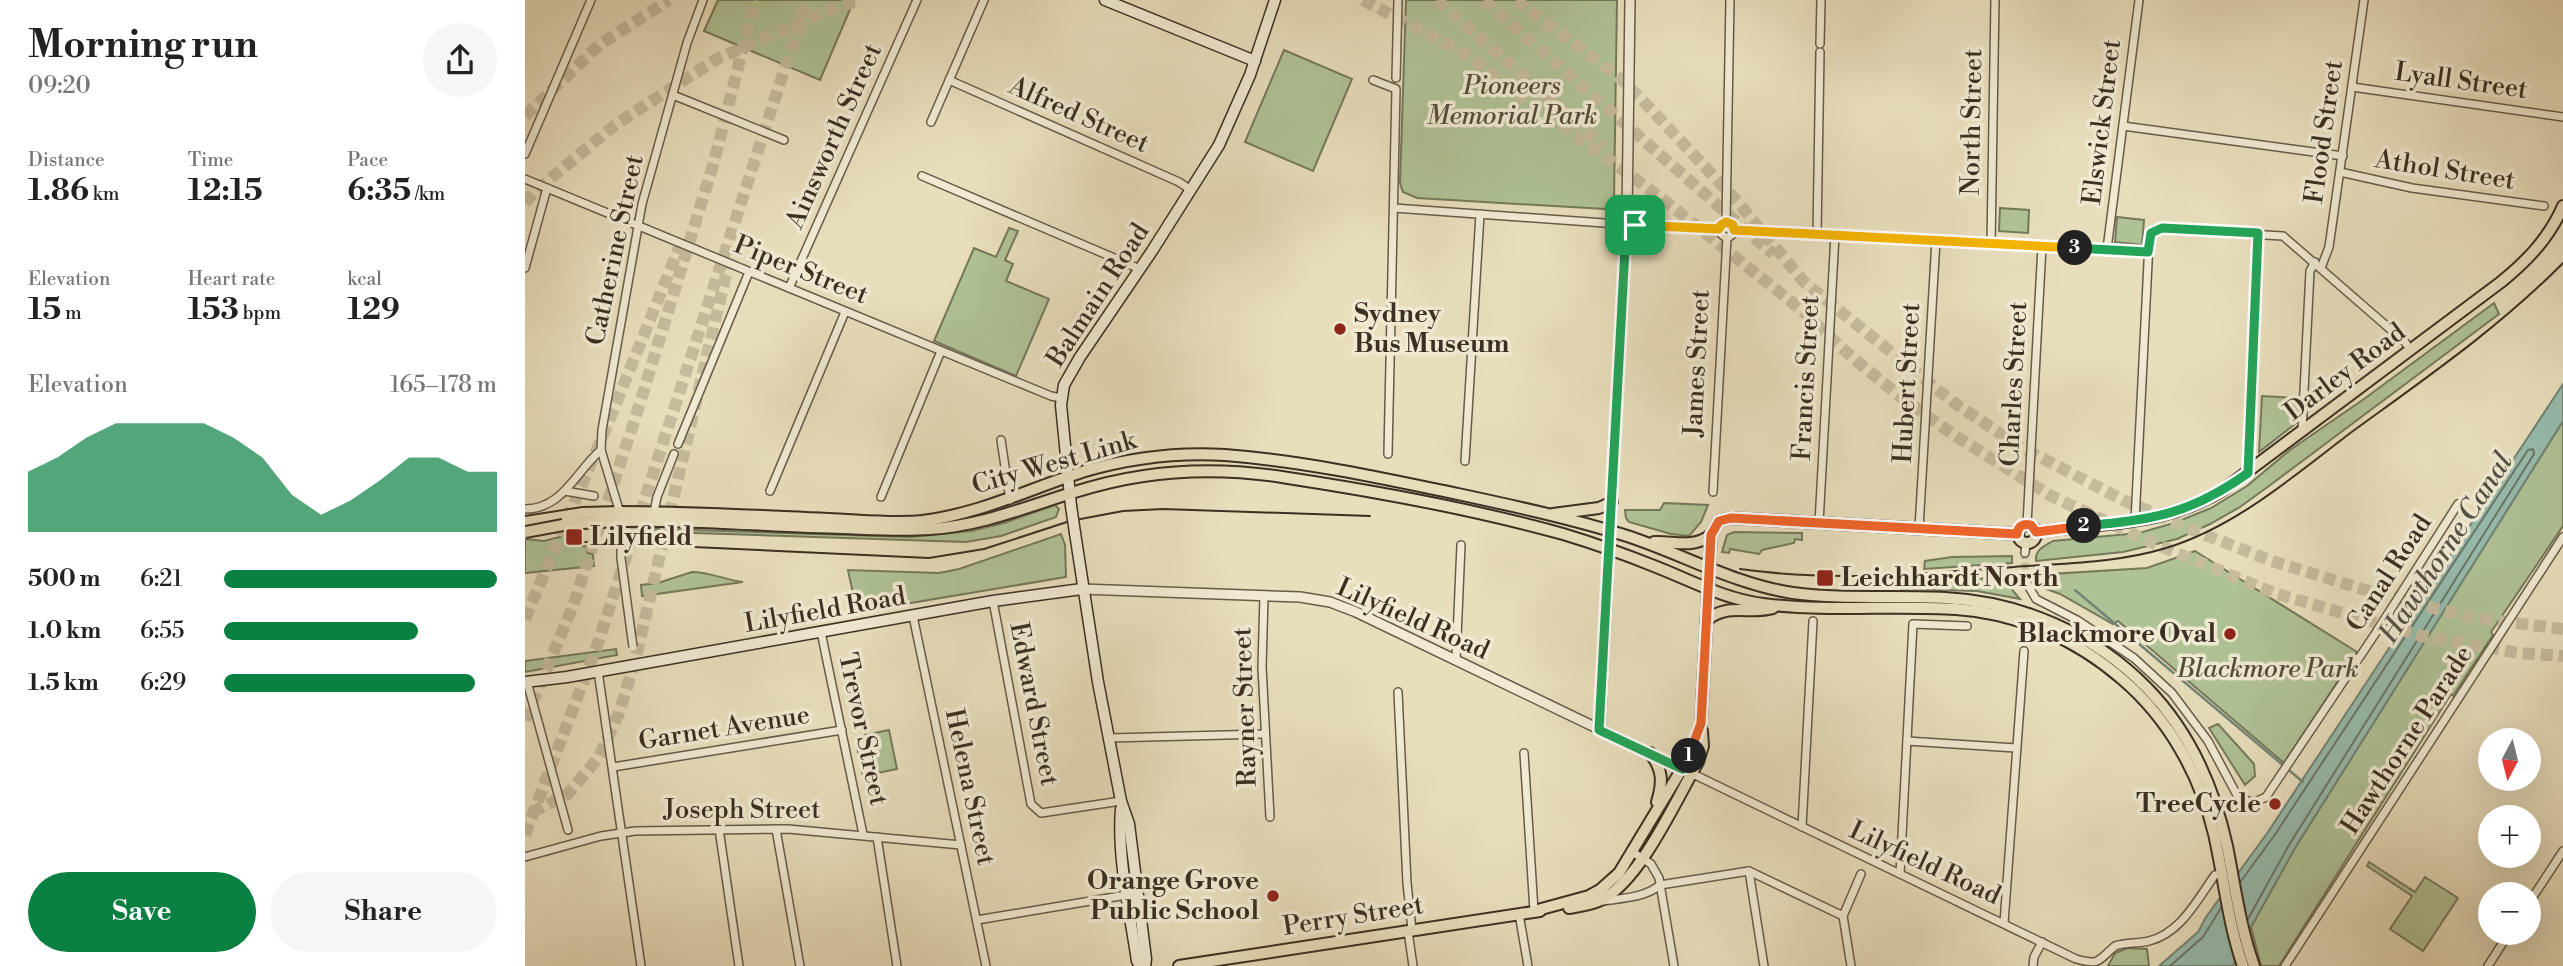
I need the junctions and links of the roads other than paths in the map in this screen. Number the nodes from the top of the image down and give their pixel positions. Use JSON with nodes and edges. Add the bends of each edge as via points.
{"nodes":[{"id":1,"x":591,"y":0,"type":"edge"},
{"id":2,"x":693,"y":0,"type":"edge"},
{"id":3,"x":917,"y":0,"type":"edge"},
{"id":4,"x":984,"y":0,"type":"edge"},
{"id":5,"x":1105,"y":0,"type":"edge"},
{"id":6,"x":1275,"y":0,"type":"edge"},
{"id":7,"x":1398,"y":0,"type":"edge"},
{"id":8,"x":1630,"y":0,"type":"edge"},
{"id":9,"x":1730,"y":0,"type":"edge"},
{"id":10,"x":1821,"y":0,"type":"edge"},
{"id":11,"x":1995,"y":0,"type":"edge"},
{"id":12,"x":2139,"y":0,"type":"edge"},
{"id":13,"x":2355,"y":0,"type":"edge"},
{"id":14,"x":2364,"y":1,"type":"edge"},
{"id":15,"x":702,"y":2,"type":"edge"},
{"id":16,"x":1255,"y":61,"type":"junction"},
{"id":17,"x":1396,"y":78,"type":"dead end"},
{"id":18,"x":949,"y":80,"type":"junction"},
{"id":19,"x":1373,"y":80,"type":"dead end"},
{"id":20,"x":2352,"y":87,"type":"junction"},
{"id":21,"x":673,"y":95,"type":"junction"},
{"id":22,"x":2563,"y":117,"type":"edge"},
{"id":23,"x":931,"y":122,"type":"dead end"},
{"id":24,"x":2123,"y":126,"type":"junction"},
{"id":25,"x":785,"y":140,"type":"dead end"},
{"id":26,"x":525,"y":153,"type":"edge"},
{"id":27,"x":2343,"y":156,"type":"junction"},
{"id":28,"x":2340,"y":172,"type":"junction"},
{"id":29,"x":922,"y":176,"type":"dead end"},
{"id":30,"x":525,"y":179,"type":"edge"},
{"id":31,"x":547,"y":188,"type":"junction"},
{"id":32,"x":1191,"y":190,"type":"junction"},
{"id":33,"x":2544,"y":206,"type":"dead end"},
{"id":34,"x":2563,"y":206,"type":"edge"},
{"id":35,"x":1394,"y":208,"type":"junction"},
{"id":36,"x":1481,"y":214,"type":"junction"},
{"id":37,"x":1726,"y":222,"type":"junction"},
{"id":38,"x":637,"y":226,"type":"junction"},
{"id":39,"x":1626,"y":226,"type":"junction"},
{"id":40,"x":1719,"y":229,"type":"junction"},
{"id":41,"x":1734,"y":230,"type":"junction"},
{"id":42,"x":2258,"y":233,"type":"junction"},
{"id":43,"x":1817,"y":234,"type":"junction"},
{"id":44,"x":1835,"y":235,"type":"junction"},
{"id":45,"x":1727,"y":237,"type":"junction"},
{"id":46,"x":1935,"y":240,"type":"junction"},
{"id":47,"x":1991,"y":244,"type":"junction"},
{"id":48,"x":2042,"y":246,"type":"junction"},
{"id":49,"x":2107,"y":249,"type":"junction"},
{"id":50,"x":2148,"y":252,"type":"junction"},
{"id":51,"x":2318,"y":265,"type":"junction"},
{"id":52,"x":525,"y":268,"type":"edge"},
{"id":53,"x":1140,"y":269,"type":"junction"},
{"id":54,"x":749,"y":272,"type":"junction"},
{"id":55,"x":789,"y":288,"type":"junction"},
{"id":56,"x":845,"y":312,"type":"junction"},
{"id":57,"x":941,"y":351,"type":"junction"},
{"id":58,"x":2411,"y":351,"type":"junction"},
{"id":59,"x":1061,"y":398,"type":"junction"},
{"id":60,"x":2302,"y":432,"type":"junction"},
{"id":61,"x":1001,"y":440,"type":"dead end"},
{"id":62,"x":678,"y":444,"type":"dead end"},
{"id":63,"x":601,"y":450,"type":"junction"},
{"id":64,"x":674,"y":454,"type":"dead end"},
{"id":65,"x":1388,"y":454,"type":"dead end"},
{"id":66,"x":1465,"y":461,"type":"dead end"},
{"id":67,"x":2248,"y":473,"type":"junction"},
{"id":68,"x":1067,"y":478,"type":"junction"},
{"id":69,"x":565,"y":491,"type":"junction"},
{"id":70,"x":770,"y":491,"type":"dead end"},
{"id":71,"x":1713,"y":492,"type":"dead end"},
{"id":72,"x":1069,"y":494,"type":"junction"},
{"id":73,"x":594,"y":496,"type":"dead end"},
{"id":74,"x":881,"y":497,"type":"dead end"},
{"id":75,"x":1010,"y":499,"type":"junction"},
{"id":76,"x":1612,"y":502,"type":"junction"},
{"id":77,"x":2458,"y":504,"type":"dead end"},
{"id":78,"x":525,"y":509,"type":"edge"},
{"id":79,"x":654,"y":512,"type":"junction"},
{"id":80,"x":1550,"y":514,"type":"junction"},
{"id":81,"x":620,"y":521,"type":"junction"},
{"id":82,"x":2135,"y":521,"type":"junction"},
{"id":83,"x":525,"y":522,"type":"edge"},
{"id":84,"x":1819,"y":523,"type":"junction"},
{"id":85,"x":1919,"y":528,"type":"junction"},
{"id":86,"x":2032,"y":528,"type":"junction"},
{"id":87,"x":1611,"y":531,"type":"junction"},
{"id":88,"x":525,"y":532,"type":"edge"},
{"id":89,"x":2017,"y":534,"type":"junction"},
{"id":90,"x":1711,"y":535,"type":"junction"},
{"id":91,"x":2563,"y":537,"type":"edge"},
{"id":92,"x":1648,"y":544,"type":"junction"},
{"id":93,"x":1461,"y":545,"type":"dead end"},
{"id":94,"x":1609,"y":550,"type":"junction"},
{"id":95,"x":1709,"y":569,"type":"junction"},
{"id":96,"x":2025,"y":580,"type":"tunnel mouth"},
{"id":97,"x":1082,"y":589,"type":"junction"},
{"id":98,"x":1708,"y":589,"type":"junction"},
{"id":99,"x":1264,"y":596,"type":"junction"},
{"id":100,"x":993,"y":601,"type":"junction"},
{"id":101,"x":1779,"y":606,"type":"junction"},
{"id":102,"x":913,"y":616,"type":"junction"},
{"id":103,"x":1706,"y":621,"type":"junction"},
{"id":104,"x":1813,"y":621,"type":"dead end"},
{"id":105,"x":1967,"y":626,"type":"dead end"},
{"id":106,"x":821,"y":632,"type":"junction"},
{"id":107,"x":2024,"y":651,"type":"dead end"},
{"id":108,"x":1456,"y":660,"type":"junction"},
{"id":109,"x":635,"y":664,"type":"junction"},
{"id":110,"x":598,"y":671,"type":"junction"},
{"id":111,"x":526,"y":682,"type":"edge"},
{"id":112,"x":1398,"y":692,"type":"dead end"},
{"id":113,"x":842,"y":730,"type":"junction"},
{"id":114,"x":1599,"y":730,"type":"junction"},
{"id":115,"x":1265,"y":734,"type":"junction"},
{"id":116,"x":1109,"y":738,"type":"junction"},
{"id":117,"x":1907,"y":741,"type":"junction"},
{"id":118,"x":2016,"y":748,"type":"junction"},
{"id":119,"x":1524,"y":753,"type":"dead end"},
{"id":120,"x":1650,"y":753,"type":"junction"},
{"id":121,"x":613,"y":767,"type":"junction"},
{"id":122,"x":1687,"y":771,"type":"junction"},
{"id":123,"x":1121,"y":802,"type":"junction"},
{"id":124,"x":1654,"y":811,"type":"junction"},
{"id":125,"x":1270,"y":817,"type":"dead end"},
{"id":126,"x":1802,"y":827,"type":"junction"},
{"id":127,"x":719,"y":829,"type":"junction"},
{"id":128,"x":776,"y":829,"type":"junction"},
{"id":129,"x":568,"y":830,"type":"dead end"},
{"id":130,"x":621,"y":832,"type":"junction"},
{"id":131,"x":863,"y":834,"type":"junction"},
{"id":132,"x":877,"y":837,"type":"junction"},
{"id":133,"x":961,"y":845,"type":"junction"},
{"id":134,"x":1631,"y":851,"type":"junction"},
{"id":135,"x":2563,"y":852,"type":"edge"},
{"id":136,"x":525,"y":857,"type":"edge"},
{"id":137,"x":1643,"y":857,"type":"junction"},
{"id":138,"x":1749,"y":872,"type":"junction"},
{"id":139,"x":1861,"y":874,"type":"dead end"},
{"id":140,"x":1900,"y":874,"type":"junction"},
{"id":141,"x":2215,"y":876,"type":"dead end"},
{"id":142,"x":1661,"y":885,"type":"junction"},
{"id":143,"x":2541,"y":885,"type":"edge"},
{"id":144,"x":1133,"y":894,"type":"junction"},
{"id":145,"x":1599,"y":902,"type":"junction"},
{"id":146,"x":1534,"y":911,"type":"junction"},
{"id":147,"x":1844,"y":912,"type":"junction"},
{"id":148,"x":1519,"y":914,"type":"junction"},
{"id":149,"x":977,"y":920,"type":"junction"},
{"id":150,"x":2004,"y":923,"type":"junction"},
{"id":151,"x":1410,"y":930,"type":"junction"},
{"id":152,"x":2042,"y":942,"type":"junction"},
{"id":153,"x":2501,"y":945,"type":"edge"},
{"id":154,"x":1217,"y":963,"type":"edge"},
{"id":155,"x":641,"y":966,"type":"edge"},
{"id":156,"x":739,"y":966,"type":"edge"},
{"id":157,"x":800,"y":966,"type":"edge"},
{"id":158,"x":897,"y":966,"type":"edge"},
{"id":159,"x":986,"y":966,"type":"edge"},
{"id":160,"x":1142,"y":966,"type":"edge"},
{"id":161,"x":1179,"y":966,"type":"edge"},
{"id":162,"x":1413,"y":966,"type":"edge"},
{"id":163,"x":1528,"y":966,"type":"edge"},
{"id":164,"x":1674,"y":966,"type":"edge"},
{"id":165,"x":1764,"y":966,"type":"edge"},
{"id":166,"x":1851,"y":966,"type":"edge"},
{"id":167,"x":2033,"y":966,"type":"edge"},
{"id":168,"x":2243,"y":966,"type":"edge"},
{"id":169,"x":2253,"y":966,"type":"edge"},
{"id":170,"x":2285,"y":966,"type":"edge"},
{"id":171,"x":2488,"y":966,"type":"edge"}],
"edges":[{"from":1,"to":26,"type":"street"},
{"from":2,"to":15,"type":"street"},
{"from":3,"to":55,"type":"street","name":"Ainsworth Street"},
{"from":4,"to":18,"type":"street"},
{"from":5,"to":16,"type":"main road"},
{"from":6,"to":16,"type":"main road","name":"Balmain Road"},
{"from":7,"to":17,"type":"street"},
{"from":8,"to":39,"type":"street","via":[[1626,214],[1619,218]]},
{"from":9,"to":37,"type":"street"},
{"from":10,"to":43,"type":"street"},
{"from":11,"to":47,"type":"street","name":"North Street"},
{"from":12,"to":24,"type":"street","name":"Elswick Street"},
{"from":13,"to":14,"type":"street"},
{"from":14,"to":20,"type":"street","name":"Flood Street"},
{"from":15,"to":21,"type":"street","name":"Catherine Street"},
{"from":16,"to":32,"type":"main road","name":"Balmain Road","via":[[1219,145]]},
{"from":18,"to":23,"type":"street"},
{"from":18,"to":32,"type":"street","name":"Alfred Street"},
{"from":19,"to":35,"type":"street","via":[[1396,89]]},
{"from":20,"to":22,"type":"street","name":"Lyall Street"},
{"from":20,"to":27,"type":"street","name":"Flood Street"},
{"from":21,"to":25,"type":"street"},
{"from":21,"to":38,"type":"street","name":"Catherine Street"},
{"from":24,"to":27,"type":"street"},
{"from":24,"to":49,"type":"street","name":"Elswick Street"},
{"from":27,"to":28,"type":"street","name":"Flood Street"},
{"from":28,"to":33,"type":"street","name":"Athol Street","via":[[2412,188]]},
{"from":28,"to":51,"type":"street","name":"Flood Street","via":[[2329,247]]},
{"from":29,"to":53,"type":"street"},
{"from":30,"to":31,"type":"street","name":"Piper Street"},
{"from":31,"to":38,"type":"street","name":"Piper Street"},
{"from":31,"to":52,"type":"street"},
{"from":32,"to":53,"type":"main road","name":"Balmain Road"},
{"from":34,"to":58,"type":"main road","name":"Darley Road","via":[[2549,234],[2523,264]]},
{"from":35,"to":36,"type":"street"},
{"from":35,"to":65,"type":"street"},
{"from":36,"to":39,"type":"street"},
{"from":36,"to":66,"type":"street"},
{"from":37,"to":40,"type":"street"},
{"from":37,"to":41,"type":"street"},
{"from":38,"to":54,"type":"street","name":"Piper Street"},
{"from":38,"to":63,"type":"street","name":"Catherine Street"},
{"from":39,"to":40,"type":"street"},
{"from":39,"to":76,"type":"street"},
{"from":40,"to":45,"type":"street"},
{"from":41,"to":43,"type":"street"},
{"from":41,"to":45,"type":"street"},
{"from":42,"to":50,"type":"street","via":[[2162,228],[2151,233]]},
{"from":42,"to":51,"type":"street","via":[[2285,237]]},
{"from":42,"to":67,"type":"street"},
{"from":43,"to":44,"type":"street"},
{"from":44,"to":46,"type":"street"},
{"from":44,"to":84,"type":"street","name":"Francis Street"},
{"from":45,"to":71,"type":"street","name":"James Street"},
{"from":46,"to":47,"type":"street"},
{"from":46,"to":85,"type":"street","name":"Hubert Street"},
{"from":47,"to":48,"type":"street"},
{"from":48,"to":49,"type":"street"},
{"from":48,"to":86,"type":"street","name":"Charles Street"},
{"from":49,"to":50,"type":"street"},
{"from":50,"to":82,"type":"street"},
{"from":51,"to":58,"type":"street"},
{"from":51,"to":60,"type":"street","name":"Flood Street","via":[[2310,271]]},
{"from":53,"to":59,"type":"main road","name":"Balmain Road","via":[[1080,357]]},
{"from":54,"to":55,"type":"street","name":"Piper Street"},
{"from":54,"to":62,"type":"street"},
{"from":55,"to":56,"type":"street","name":"Piper Street"},
{"from":56,"to":57,"type":"street","name":"Piper Street"},
{"from":56,"to":70,"type":"street"},
{"from":57,"to":59,"type":"street","name":"Piper Street"},
{"from":57,"to":74,"type":"street"},
{"from":58,"to":60,"type":"main road","name":"Darley Road"},
{"from":59,"to":68,"type":"main road","name":"Balmain Road"},
{"from":60,"to":67,"type":"main road","name":"Darley Road"},
{"from":61,"to":75,"type":"street"},
{"from":63,"to":69,"type":"street"},
{"from":63,"to":81,"type":"street","name":"Catherine Street"},
{"from":64,"to":79,"type":"street"},
{"from":67,"to":82,"type":"main road","name":"Darley Road","via":[[2190,507]]},
{"from":68,"to":72,"type":"main road","name":"Balmain Road"},
{"from":68,"to":75,"type":"main road","name":"City West Link"},
{"from":68,"to":80,"type":"main road","name":"City West Link","via":[[1140,459],[1231,456],[1396,481]]},
{"from":69,"to":73,"type":"street"},
{"from":69,"to":78,"type":"street","via":[[542,507]]},
{"from":72,"to":81,"type":"main road","name":"City West Link","via":[[985,522],[926,530]]},
{"from":72,"to":94,"type":"main road","name":"City West Link","via":[[1143,475],[1237,471],[1441,505]]},
{"from":72,"to":97,"type":"main road","name":"Balmain Road","bridge":true},
{"from":75,"to":79,"type":"main road","name":"City West Link","via":[[906,522]]},
{"from":76,"to":80,"type":"main road"},
{"from":76,"to":87,"type":"street"},
{"from":77,"to":96,"type":"street","name":"Canal Road","via":[[2266,797],[2257,803],[2238,797],[2208,741],[2172,693],[2134,657],[2036,599]]},
{"from":79,"to":81,"type":"main road","name":"City West Link"},
{"from":80,"to":87,"type":"main road","name":"City West Link"},
{"from":81,"to":83,"type":"main road","name":"City West Link","via":[[583,513]]},
{"from":81,"to":88,"type":"main road","name":"City West Link","bridge":true},
{"from":81,"to":109,"type":"street","name":"Catherine Street","bridge":true},
{"from":82,"to":86,"type":"main road","name":"Darley Road"},
{"from":84,"to":85,"type":"main road"},
{"from":84,"to":90,"type":"main road","via":[[1731,518],[1719,521]]},
{"from":85,"to":89,"type":"main road"},
{"from":86,"to":89,"type":"main road","via":[[2021,526]]},
{"from":86,"to":89,"type":"main road","via":[[2033,540],[2025,548]]},
{"from":87,"to":92,"type":"main road","name":"City West Link"},
{"from":87,"to":94,"type":"street"},
{"from":90,"to":92,"type":"main road","via":[[1690,544]]},
{"from":90,"to":95,"type":"main road"},
{"from":91,"to":170,"type":"street","name":"Hawthorne Parade"},
{"from":92,"to":95,"type":"main road","name":"City West Link"},
{"from":93,"to":108,"type":"street"},
{"from":94,"to":98,"type":"main road","name":"City West Link"},
{"from":94,"to":114,"type":"street"},
{"from":95,"to":98,"type":"main road"},
{"from":95,"to":169,"type":"main road","name":"City West Link","via":[[1793,593],[1942,597],[1998,604],[2079,636],[2126,668],[2166,709],[2210,786]]},
{"from":97,"to":99,"type":"street","name":"Lilyfield Road"},
{"from":97,"to":100,"type":"main road","name":"Lilyfield Road"},
{"from":97,"to":116,"type":"main road","name":"Balmain Road"},
{"from":98,"to":101,"type":"main road","name":"City West Link"},
{"from":98,"to":103,"type":"main road"},
{"from":99,"to":108,"type":"street","name":"Lilyfield Road","via":[[1330,602]]},
{"from":99,"to":115,"type":"street","name":"Rayner Street"},
{"from":100,"to":102,"type":"main road","name":"Lilyfield Road"},
{"from":100,"to":123,"type":"street","name":"Edward Street","via":[[1031,804],[1041,813]]},
{"from":101,"to":103,"type":"main road","via":[[1761,612],[1724,610]]},
{"from":101,"to":168,"type":"main road","via":[[1961,609],[2024,623],[2079,647],[2126,682],[2170,733],[2195,776]]},
{"from":102,"to":106,"type":"main road","name":"Lilyfield Road"},
{"from":102,"to":133,"type":"street","name":"Helena Street"},
{"from":103,"to":122,"type":"main road","via":[[1703,746],[1701,756]]},
{"from":104,"to":126,"type":"street"},
{"from":105,"to":117,"type":"street","via":[[1913,624]]},
{"from":106,"to":109,"type":"main road","name":"Lilyfield Road"},
{"from":106,"to":113,"type":"street","name":"Trevor Street"},
{"from":107,"to":118,"type":"street"},
{"from":108,"to":114,"type":"street","name":"Lilyfield Road"},
{"from":109,"to":110,"type":"main road","name":"Lilyfield Road"},
{"from":110,"to":111,"type":"main road","name":"Lilyfield Road"},
{"from":110,"to":121,"type":"street"},
{"from":111,"to":129,"type":"street"},
{"from":112,"to":151,"type":"street"},
{"from":113,"to":121,"type":"street","name":"Garnet Avenue"},
{"from":113,"to":131,"type":"street","name":"Trevor Street"},
{"from":114,"to":120,"type":"street","name":"Lilyfield Road"},
{"from":115,"to":116,"type":"street"},
{"from":115,"to":125,"type":"street","name":"Rayner Street"},
{"from":116,"to":123,"type":"main road","name":"Balmain Road"},
{"from":117,"to":118,"type":"street"},
{"from":117,"to":140,"type":"street"},
{"from":118,"to":150,"type":"street"},
{"from":119,"to":146,"type":"street"},
{"from":120,"to":122,"type":"street","name":"Lilyfield Road"},
{"from":120,"to":124,"type":"main road","via":[[1662,778]]},
{"from":121,"to":130,"type":"street"},
{"from":122,"to":124,"type":"main road"},
{"from":122,"to":126,"type":"street","name":"Lilyfield Road"},
{"from":122,"to":137,"type":"main road","name":"Perry Street"},
{"from":123,"to":144,"type":"main road","name":"Balmain Road","via":[[1129,824]]},
{"from":124,"to":134,"type":"main road","name":"Perry Street"},
{"from":126,"to":140,"type":"street","name":"Lilyfield Road"},
{"from":127,"to":128,"type":"street","name":"Joseph Street"},
{"from":127,"to":130,"type":"street","name":"Joseph Street"},
{"from":127,"to":156,"type":"street"},
{"from":128,"to":131,"type":"street","name":"Joseph Street"},
{"from":128,"to":157,"type":"street"},
{"from":130,"to":136,"type":"street","name":"Joseph Street"},
{"from":130,"to":155,"type":"street"},
{"from":131,"to":132,"type":"street","name":"Joseph Street"},
{"from":132,"to":133,"type":"street","name":"Joseph Street"},
{"from":132,"to":158,"type":"street"},
{"from":133,"to":149,"type":"street","name":"Helena Street"},
{"from":134,"to":137,"type":"street"},
{"from":134,"to":146,"type":"main road","name":"Perry Street","via":[[1619,873],[1600,890]]},
{"from":135,"to":143,"type":"street"},
{"from":137,"to":142,"type":"street"},
{"from":137,"to":145,"type":"main road","name":"Perry Street","via":[[1622,886]]},
{"from":138,"to":142,"type":"street","name":"Perry Street"},
{"from":138,"to":147,"type":"street"},
{"from":138,"to":165,"type":"street"},
{"from":139,"to":147,"type":"street"},
{"from":140,"to":150,"type":"street","name":"Lilyfield Road"},
{"from":141,"to":152,"type":"street","name":"Lilyfield Road","via":[[2174,928],[2149,941],[2115,946],[2101,962],[2084,962]]},
{"from":142,"to":145,"type":"street","name":"Perry Street","via":[[1634,897]]},
{"from":142,"to":164,"type":"street"},
{"from":144,"to":149,"type":"street"},
{"from":144,"to":160,"type":"main road","name":"Balmain Road","via":[[1146,960]]},
{"from":145,"to":146,"type":"main road","name":"Perry Street"},
{"from":146,"to":148,"type":"main road","name":"Perry Street"},
{"from":147,"to":166,"type":"street"},
{"from":148,"to":151,"type":"main road","name":"Perry Street"},
{"from":148,"to":163,"type":"street"},
{"from":149,"to":159,"type":"street","name":"Helena Street"},
{"from":150,"to":152,"type":"street","name":"Lilyfield Road"},
{"from":151,"to":154,"type":"main road","name":"Perry Street"},
{"from":151,"to":162,"type":"street"},
{"from":152,"to":167,"type":"street"},
{"from":153,"to":171,"type":"street"},
{"from":154,"to":161,"type":"main road","name":"Perry Street"}]}
